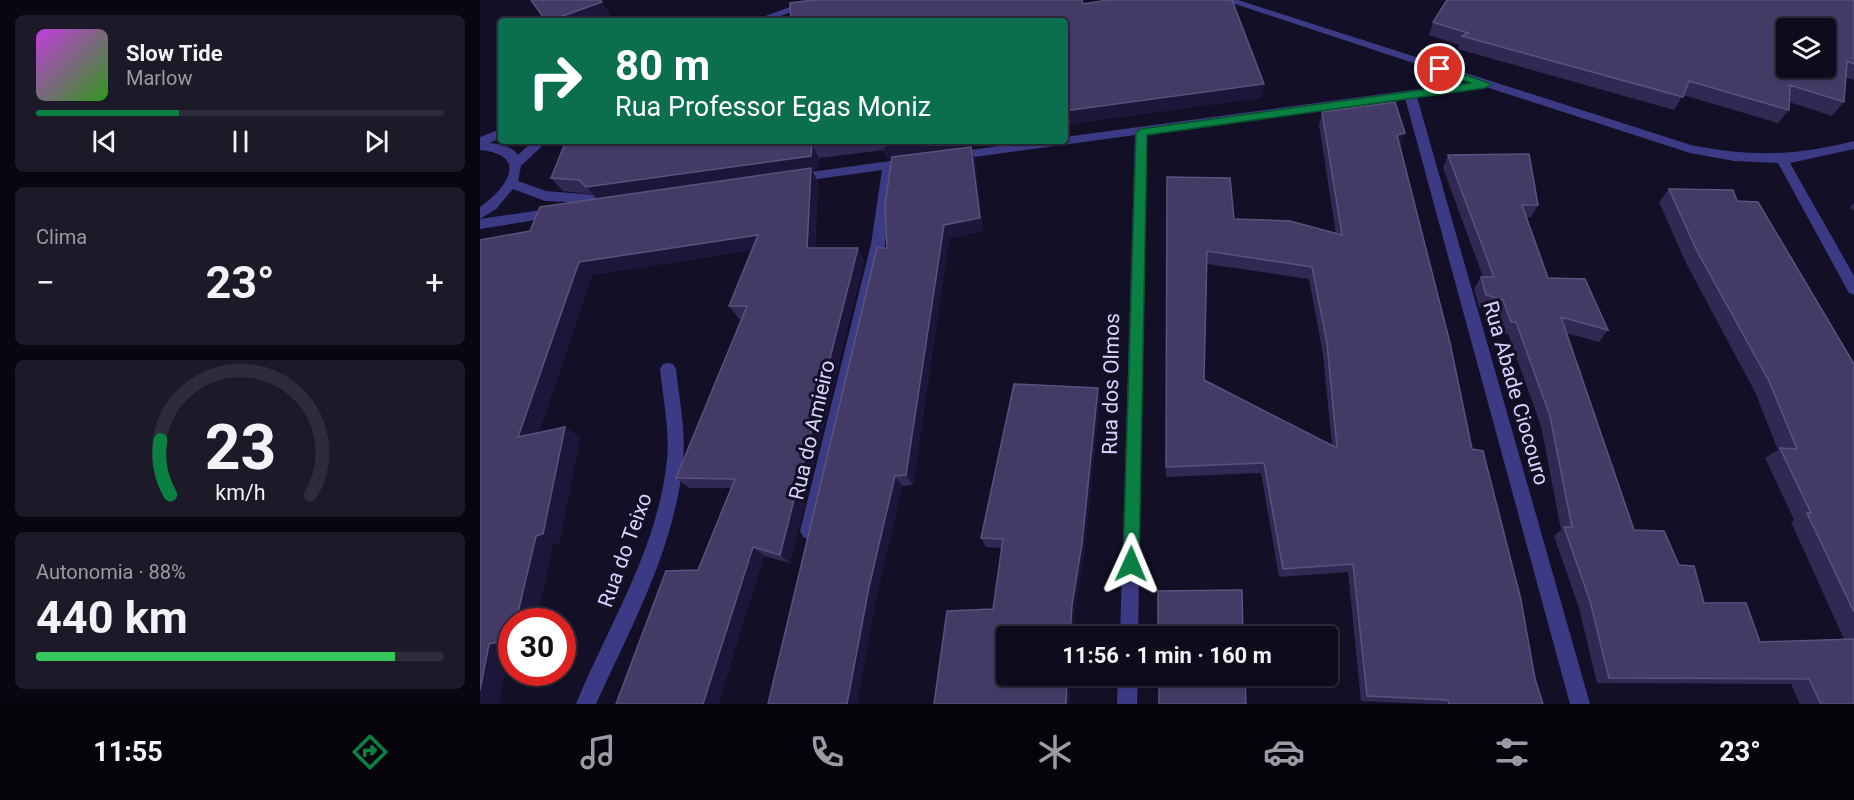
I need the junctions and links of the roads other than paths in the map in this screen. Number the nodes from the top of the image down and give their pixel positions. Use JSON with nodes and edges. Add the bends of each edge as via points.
{"nodes":[{"id":1,"x":819,"y":0,"type":"edge"},
{"id":2,"x":1228,"y":0,"type":"edge"},
{"id":3,"x":766,"y":18,"type":"edge"},
{"id":4,"x":1485,"y":84,"type":"junction"},
{"id":5,"x":1410,"y":94,"type":"junction"},
{"id":6,"x":1141,"y":132,"type":"junction"},
{"id":7,"x":498,"y":135,"type":"edge"},
{"id":8,"x":1068,"y":141,"type":"edge"},
{"id":9,"x":480,"y":144,"type":"edge"},
{"id":10,"x":538,"y":144,"type":"edge"},
{"id":11,"x":1047,"y":144,"type":"edge"},
{"id":12,"x":1854,"y":145,"type":"edge"},
{"id":13,"x":1784,"y":161,"type":"junction"},
{"id":14,"x":516,"y":164,"type":"junction"},
{"id":15,"x":889,"y":165,"type":"junction"},
{"id":16,"x":783,"y":180,"type":"edge"},
{"id":17,"x":513,"y":183,"type":"junction"},
{"id":18,"x":480,"y":214,"type":"edge"},
{"id":19,"x":480,"y":224,"type":"edge"},
{"id":20,"x":1854,"y":289,"type":"edge"},
{"id":21,"x":668,"y":369,"type":"dead end"},
{"id":22,"x":806,"y":543,"type":"edge"},
{"id":23,"x":1129,"y":626,"type":"edge"},
{"id":24,"x":1128,"y":686,"type":"edge"},
{"id":25,"x":586,"y":704,"type":"edge"},
{"id":26,"x":1127,"y":704,"type":"edge"},
{"id":27,"x":1580,"y":704,"type":"edge"}],
"edges":[{"from":1,"to":3,"type":"street"},
{"from":2,"to":4,"type":"street"},
{"from":4,"to":5,"type":"street"},
{"from":4,"to":13,"type":"street","via":[[1690,149]]},
{"from":5,"to":6,"type":"street"},
{"from":5,"to":27,"type":"street","name":"Rua Abade Ciocouro"},
{"from":6,"to":8,"type":"street"},
{"from":6,"to":23,"type":"street","name":"Rua dos Olmos"},
{"from":7,"to":9,"type":"street"},
{"from":9,"to":14,"type":"street","via":[[500,149]]},
{"from":10,"to":14,"type":"street"},
{"from":11,"to":15,"type":"street"},
{"from":12,"to":13,"type":"street"},
{"from":13,"to":20,"type":"street"},
{"from":14,"to":17,"type":"street"},
{"from":15,"to":16,"type":"street"},
{"from":15,"to":22,"type":"street","name":"Rua do Amieiro","via":[[878,244]]},
{"from":17,"to":18,"type":"street","via":[[504,196]]},
{"from":17,"to":19,"type":"street","via":[[545,196],[618,203]]},
{"from":21,"to":25,"type":"street","name":"Rua do Teixo","via":[[675,429],[670,494],[656,540]]},
{"from":24,"to":26,"type":"street"}]}
